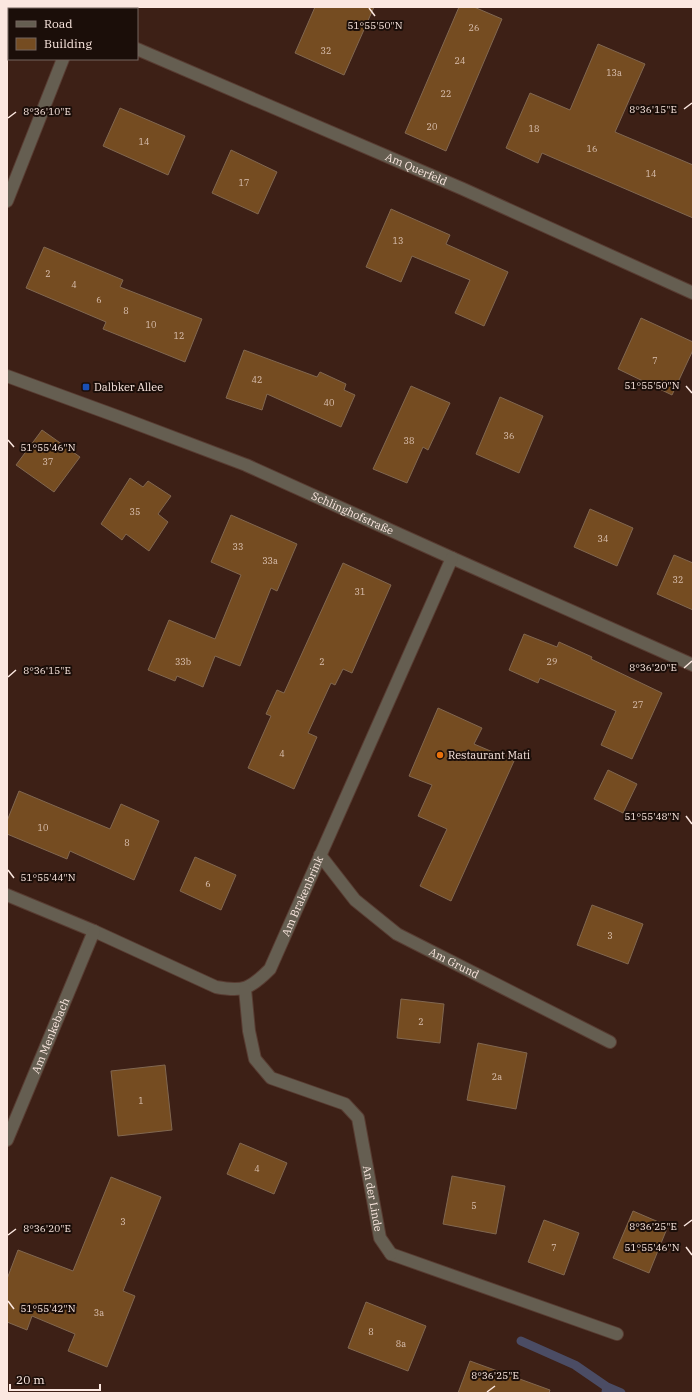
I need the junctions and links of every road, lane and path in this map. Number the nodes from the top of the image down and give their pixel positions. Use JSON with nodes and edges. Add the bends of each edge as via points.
{"nodes":[{"id":1,"x":138,"y":49,"type":"edge"},
{"id":2,"x":63,"y":60,"type":"edge"},
{"id":3,"x":7,"y":201,"type":"edge"},
{"id":4,"x":693,"y":292,"type":"edge"},
{"id":5,"x":7,"y":376,"type":"edge"},
{"id":6,"x":452,"y":558,"type":"junction"},
{"id":7,"x":693,"y":665,"type":"edge"},
{"id":8,"x":320,"y":856,"type":"junction"},
{"id":9,"x":7,"y":895,"type":"edge"},
{"id":10,"x":94,"y":931,"type":"junction"},
{"id":11,"x":245,"y":989,"type":"junction"},
{"id":12,"x":610,"y":1042,"type":"dead end"},
{"id":13,"x":7,"y":1140,"type":"edge"},
{"id":14,"x":617,"y":1334,"type":"dead end"}],
"edges":[{"from":1,"to":4,"type":"street","name":"Am Querfeld","via":[[463,189]]},
{"from":2,"to":3,"type":"street"},
{"from":5,"to":6,"type":"street","name":"Schlinghofstraße","via":[[246,465]]},
{"from":6,"to":7,"type":"street","name":"Schlinghofstraße"},
{"from":6,"to":8,"type":"street","name":"Am Brakenbrink"},
{"from":8,"to":11,"type":"street","name":"Am Brakenbrink","via":[[270,969],[257,982]]},
{"from":8,"to":12,"type":"street","name":"Am Grund","via":[[355,900],[397,934]]},
{"from":9,"to":10,"type":"street"},
{"from":10,"to":11,"type":"street","via":[[216,987]]},
{"from":10,"to":13,"type":"street","name":"Am Menkebach"},
{"from":11,"to":14,"type":"street","name":"An der Linde","via":[[255,1059],[271,1078],[345,1104],[358,1118],[380,1238],[391,1254]]}]}
